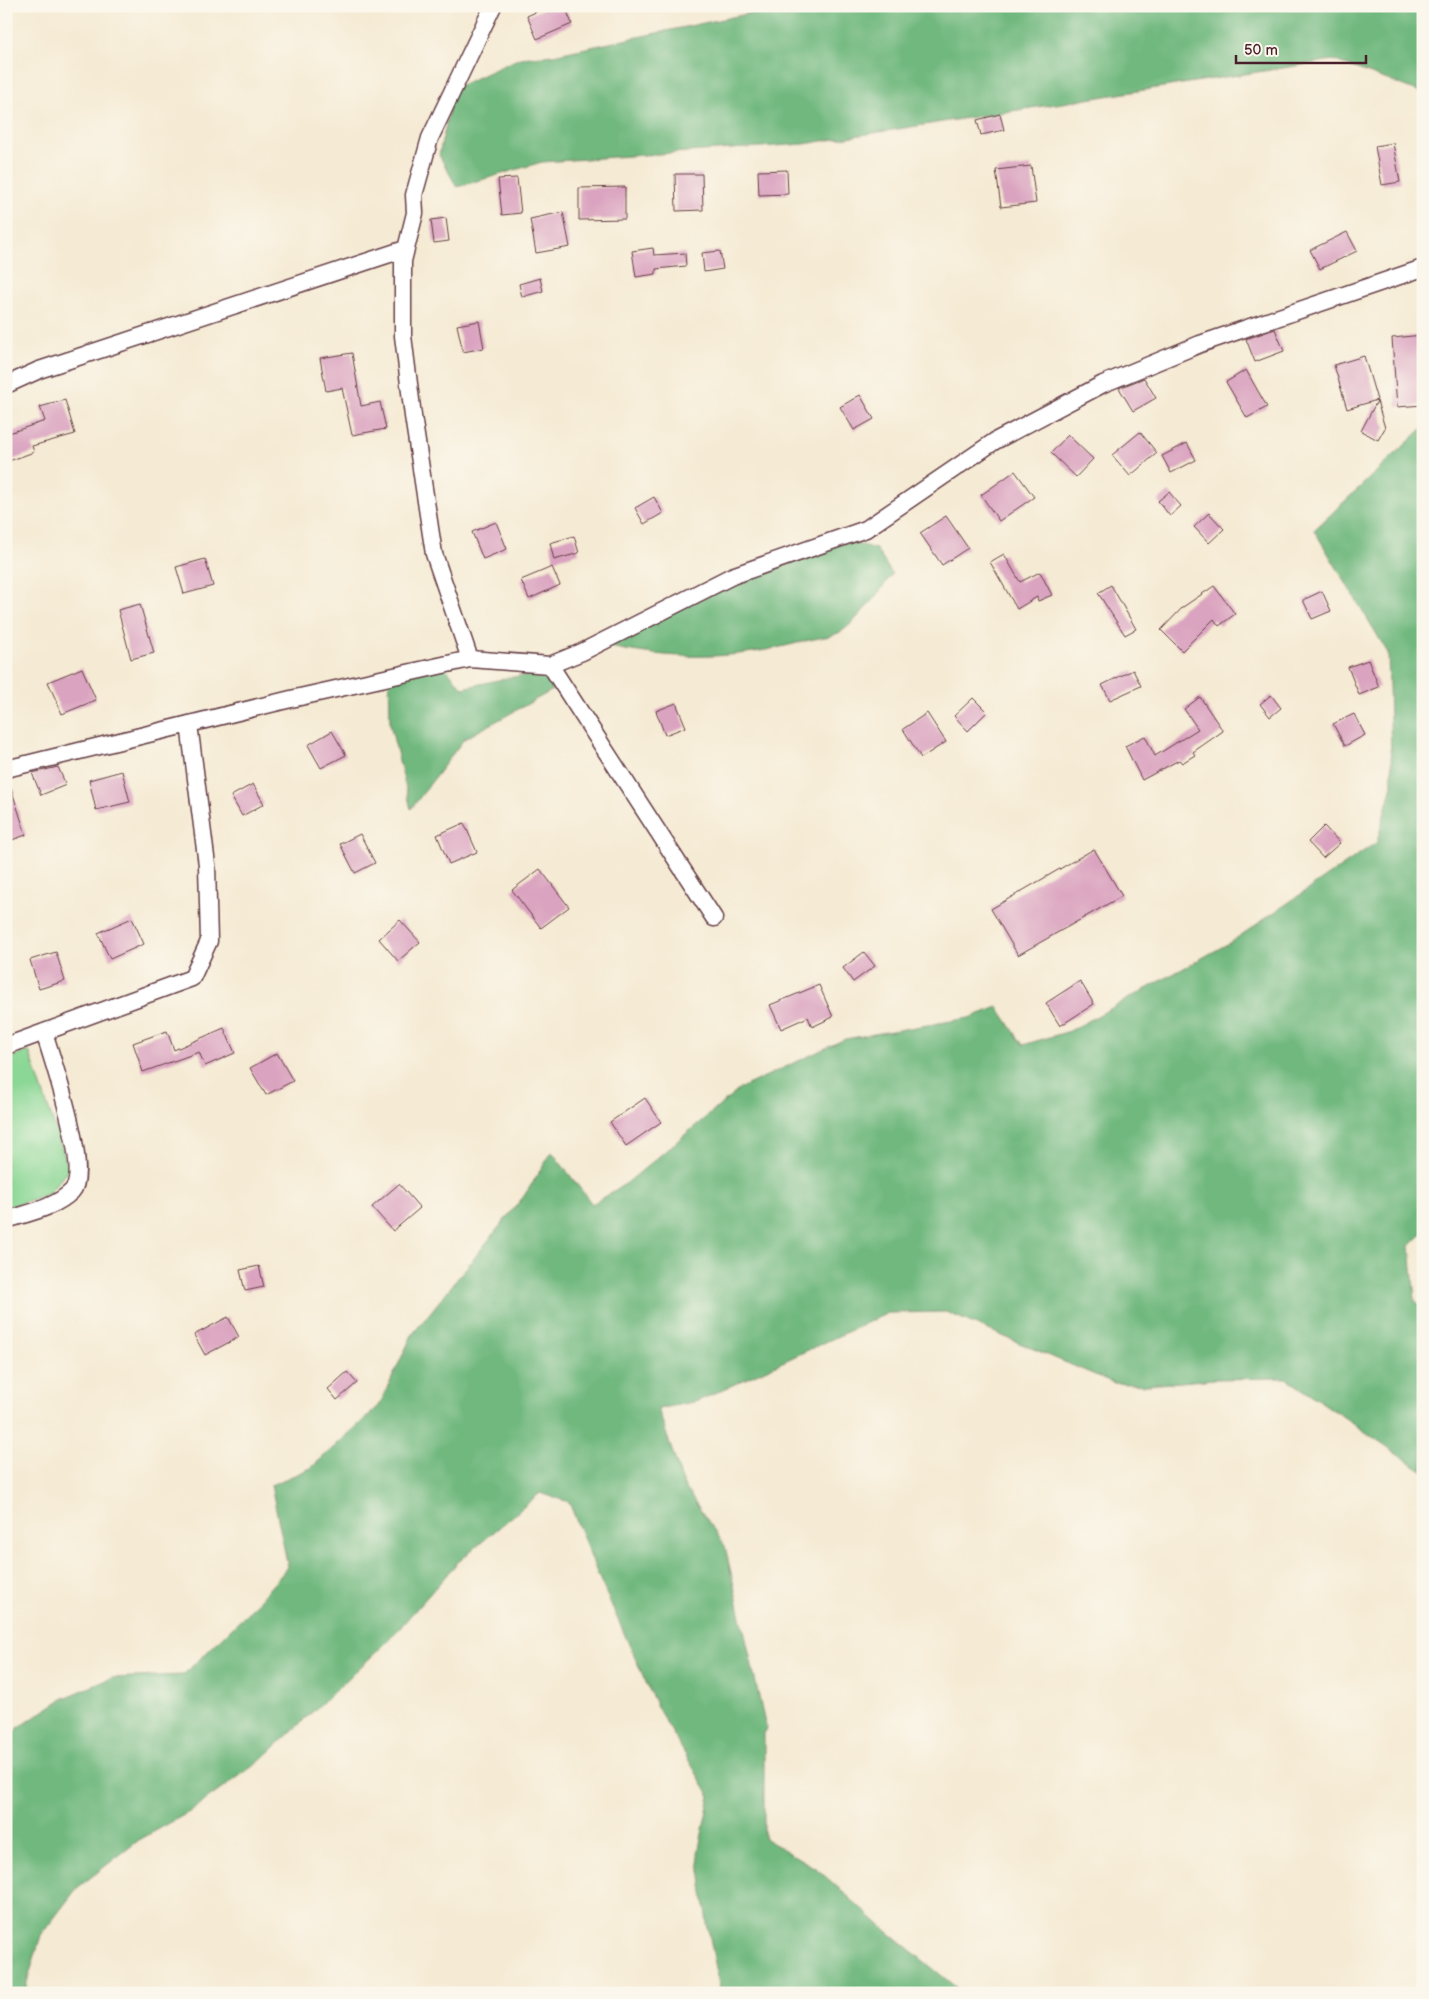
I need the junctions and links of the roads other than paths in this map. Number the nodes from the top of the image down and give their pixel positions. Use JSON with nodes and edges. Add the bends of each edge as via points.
{"nodes":[{"id":1,"x":493,"y":6,"type":"edge"},
{"id":2,"x":405,"y":249,"type":"junction"},
{"id":3,"x":1423,"y":268,"type":"edge"},
{"id":4,"x":6,"y":385,"type":"edge"},
{"id":5,"x":470,"y":659,"type":"junction"},
{"id":6,"x":550,"y":665,"type":"junction"},
{"id":7,"x":189,"y":724,"type":"junction"},
{"id":8,"x":6,"y":769,"type":"edge"},
{"id":9,"x":714,"y":918,"type":"dead end"},
{"id":10,"x":44,"y":1032,"type":"junction"},
{"id":11,"x":6,"y":1046,"type":"edge"},
{"id":12,"x":6,"y":1220,"type":"edge"}],
"edges":[{"from":1,"to":2,"type":"street","via":[[430,138],[414,195],[415,212]]},
{"from":2,"to":4,"type":"street","via":[[39,370]]},
{"from":2,"to":5,"type":"street","via":[[404,336],[412,416],[433,545]]},
{"from":3,"to":6,"type":"street","via":[[1200,344],[1103,384],[995,441],[866,530],[732,576]]},
{"from":5,"to":6,"type":"street"},
{"from":5,"to":7,"type":"street"},
{"from":6,"to":9,"type":"street"},
{"from":7,"to":8,"type":"street"},
{"from":7,"to":10,"type":"street","via":[[207,865],[209,941],[192,978]]},
{"from":10,"to":11,"type":"street"},
{"from":10,"to":12,"type":"street","via":[[70,1120],[79,1171],[74,1190],[56,1203]]}]}
